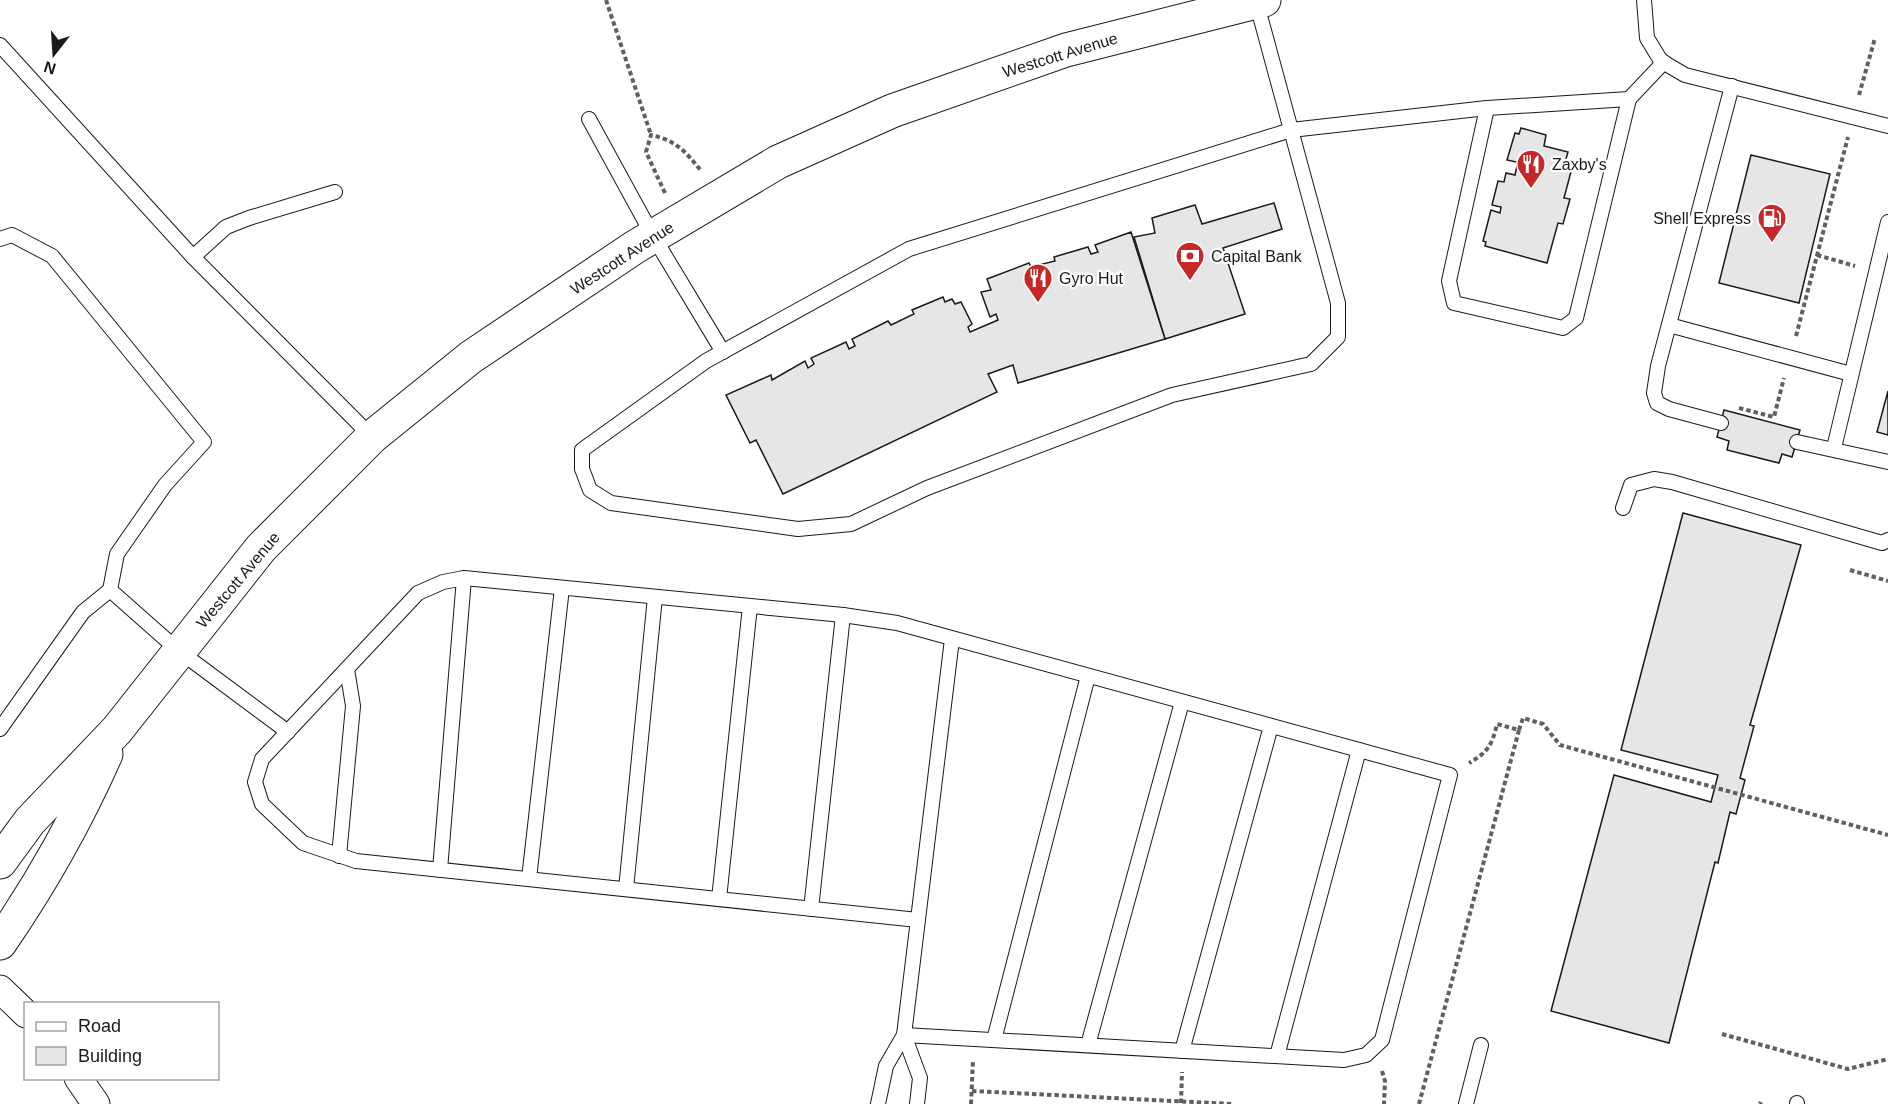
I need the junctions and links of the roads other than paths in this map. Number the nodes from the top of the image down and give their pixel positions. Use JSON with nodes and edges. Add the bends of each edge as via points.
{"nodes":[{"id":1,"x":1259,"y":0,"type":"edge"},
{"id":2,"x":1644,"y":0,"type":"edge"},
{"id":3,"x":0,"y":45,"type":"edge"},
{"id":4,"x":1664,"y":62,"type":"junction"},
{"id":5,"x":1732,"y":86,"type":"junction"},
{"id":6,"x":1629,"y":99,"type":"junction"},
{"id":7,"x":1487,"y":108,"type":"junction"},
{"id":8,"x":589,"y":119,"type":"dead end"},
{"id":9,"x":1888,"y":126,"type":"edge"},
{"id":10,"x":1291,"y":130,"type":"junction"},
{"id":11,"x":335,"y":192,"type":"dead end"},
{"id":12,"x":1888,"y":222,"type":"edge"},
{"id":13,"x":666,"y":228,"type":"junction"},
{"id":14,"x":0,"y":239,"type":"edge"},
{"id":15,"x":193,"y":257,"type":"junction"},
{"id":16,"x":1669,"y":325,"type":"junction"},
{"id":17,"x":723,"y":352,"type":"junction"},
{"id":18,"x":1851,"y":374,"type":"junction"},
{"id":19,"x":1716,"y":422,"type":"road end"},
{"id":20,"x":372,"y":437,"type":"junction"},
{"id":21,"x":1797,"y":442,"type":"dead end"},
{"id":22,"x":1834,"y":448,"type":"junction"},
{"id":23,"x":1888,"y":462,"type":"edge"},
{"id":24,"x":1623,"y":508,"type":"dead end"},
{"id":25,"x":1888,"y":540,"type":"edge"},
{"id":26,"x":464,"y":578,"type":"junction"},
{"id":27,"x":562,"y":588,"type":"junction"},
{"id":28,"x":110,"y":590,"type":"junction"},
{"id":29,"x":655,"y":597,"type":"junction"},
{"id":30,"x":750,"y":606,"type":"junction"},
{"id":31,"x":843,"y":615,"type":"junction"},
{"id":32,"x":952,"y":639,"type":"junction"},
{"id":33,"x":179,"y":651,"type":"junction"},
{"id":34,"x":347,"y":669,"type":"junction"},
{"id":35,"x":1088,"y":676,"type":"junction"},
{"id":36,"x":1182,"y":702,"type":"junction"},
{"id":37,"x":1271,"y":726,"type":"junction"},
{"id":38,"x":0,"y":729,"type":"edge"},
{"id":39,"x":117,"y":730,"type":"junction"},
{"id":40,"x":288,"y":732,"type":"junction"},
{"id":41,"x":1359,"y":750,"type":"junction"},
{"id":42,"x":339,"y":856,"type":"junction"},
{"id":43,"x":0,"y":862,"type":"edge"},
{"id":44,"x":440,"y":870,"type":"junction"},
{"id":45,"x":529,"y":879,"type":"junction"},
{"id":46,"x":626,"y":889,"type":"junction"},
{"id":47,"x":719,"y":899,"type":"junction"},
{"id":48,"x":811,"y":909,"type":"junction"},
{"id":49,"x":918,"y":920,"type":"junction"},
{"id":50,"x":0,"y":943,"type":"edge"},
{"id":51,"x":0,"y":989,"type":"edge"},
{"id":52,"x":24,"y":1012,"type":"edge"},
{"id":53,"x":904,"y":1035,"type":"junction"},
{"id":54,"x":994,"y":1040,"type":"junction"},
{"id":55,"x":1088,"y":1045,"type":"junction"},
{"id":56,"x":1481,"y":1045,"type":"dead end"},
{"id":57,"x":1182,"y":1051,"type":"junction"},
{"id":58,"x":1277,"y":1056,"type":"junction"},
{"id":59,"x":79,"y":1080,"type":"edge"},
{"id":60,"x":96,"y":1104,"type":"edge"},
{"id":61,"x":878,"y":1104,"type":"edge"},
{"id":62,"x":917,"y":1104,"type":"edge"},
{"id":63,"x":1466,"y":1104,"type":"edge"}],
"edges":[{"from":1,"to":10,"type":"lane"},
{"from":1,"to":13,"type":"street","name":"Westcott Avenue","via":[[1066,50],[892,111],[778,162]]},
{"from":2,"to":4,"type":"lane","via":[[1647,38]]},
{"from":3,"to":15,"type":"lane"},
{"from":4,"to":5,"type":"lane","via":[[1685,75]]},
{"from":4,"to":6,"type":"lane"},
{"from":5,"to":9,"type":"lane"},
{"from":5,"to":16,"type":"lane"},
{"from":6,"to":7,"type":"lane"},
{"from":6,"to":7,"type":"lane","via":[[1576,318],[1563,328],[1454,303],[1449,281]]},
{"from":7,"to":10,"type":"lane"},
{"from":8,"to":13,"type":"lane"},
{"from":10,"to":17,"type":"lane","via":[[909,249]]},
{"from":10,"to":17,"type":"lane","via":[[1338,303],[1338,338],[1311,364],[1172,395],[927,488],[851,524],[798,529],[611,503],[590,490],[582,469],[582,450]]},
{"from":11,"to":15,"type":"lane","via":[[226,227]]},
{"from":12,"to":18,"type":"lane"},
{"from":13,"to":17,"type":"lane"},
{"from":13,"to":20,"type":"street","name":"Westcott Avenue","via":[[471,357]]},
{"from":14,"to":28,"type":"lane","via":[[12,236],[52,256],[204,442],[165,485],[117,554]]},
{"from":15,"to":20,"type":"lane"},
{"from":16,"to":18,"type":"lane"},
{"from":16,"to":19,"type":"lane","via":[[1658,366],[1654,393],[1657,403]]},
{"from":18,"to":22,"type":"lane"},
{"from":20,"to":33,"type":"street","name":"Westcott Avenue","via":[[261,548]]},
{"from":21,"to":22,"type":"lane"},
{"from":22,"to":23,"type":"lane"},
{"from":24,"to":25,"type":"lane","via":[[1631,485],[1654,479],[1882,543]]},
{"from":26,"to":27,"type":"lane"},
{"from":26,"to":34,"type":"lane","via":[[418,593]]},
{"from":26,"to":44,"type":"lane"},
{"from":27,"to":29,"type":"lane"},
{"from":27,"to":45,"type":"lane"},
{"from":28,"to":33,"type":"lane"},
{"from":28,"to":38,"type":"lane","via":[[83,612]]},
{"from":29,"to":30,"type":"lane"},
{"from":29,"to":46,"type":"lane"},
{"from":30,"to":31,"type":"lane"},
{"from":30,"to":47,"type":"lane"},
{"from":31,"to":32,"type":"lane"},
{"from":31,"to":48,"type":"lane"},
{"from":32,"to":35,"type":"lane"},
{"from":32,"to":49,"type":"lane"},
{"from":33,"to":39,"type":"street","name":"Westcott Avenue"},
{"from":33,"to":40,"type":"lane"},
{"from":34,"to":40,"type":"lane"},
{"from":34,"to":42,"type":"lane","via":[[353,706]]},
{"from":35,"to":36,"type":"lane"},
{"from":35,"to":54,"type":"lane"},
{"from":36,"to":37,"type":"lane"},
{"from":36,"to":55,"type":"lane"},
{"from":37,"to":41,"type":"lane"},
{"from":37,"to":57,"type":"lane"},
{"from":39,"to":43,"type":"street","name":"Westcott Avenue","via":[[30,821]]},
{"from":39,"to":50,"type":"street","name":"Westcott Avenue","via":[[81,810],[33,895]]},
{"from":40,"to":42,"type":"lane","via":[[262,759],[255,782],[262,804],[303,843]]},
{"from":41,"to":58,"type":"lane"},
{"from":41,"to":58,"type":"lane","via":[[1450,775],[1382,1040],[1366,1055],[1344,1060]]},
{"from":42,"to":44,"type":"lane"},
{"from":44,"to":45,"type":"lane"},
{"from":45,"to":46,"type":"lane"},
{"from":46,"to":47,"type":"lane"},
{"from":47,"to":48,"type":"lane"},
{"from":48,"to":49,"type":"lane"},
{"from":49,"to":53,"type":"lane"},
{"from":51,"to":52,"type":"street"},
{"from":53,"to":54,"type":"lane"},
{"from":53,"to":61,"type":"lane","via":[[886,1065]]},
{"from":53,"to":62,"type":"lane","via":[[920,1078]]},
{"from":54,"to":55,"type":"lane"},
{"from":55,"to":57,"type":"lane"},
{"from":56,"to":63,"type":"lane"},
{"from":57,"to":58,"type":"lane"},
{"from":59,"to":60,"type":"street"}]}
